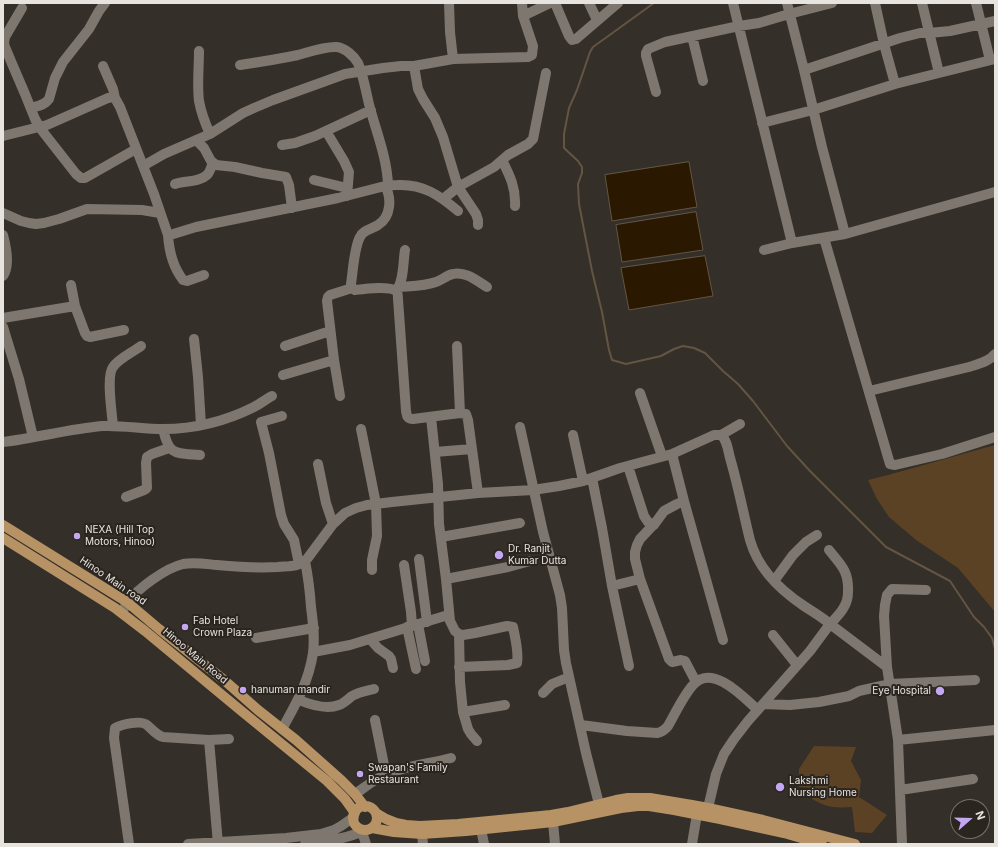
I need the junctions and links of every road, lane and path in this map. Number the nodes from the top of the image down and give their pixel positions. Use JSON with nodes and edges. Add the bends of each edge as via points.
{"nodes":[{"id":1,"x":105,"y":3,"type":"edge"},
{"id":2,"x":449,"y":3,"type":"edge"},
{"id":3,"x":522,"y":3,"type":"edge"},
{"id":4,"x":550,"y":3,"type":"edge"},
{"id":5,"x":554,"y":3,"type":"edge"},
{"id":6,"x":589,"y":3,"type":"edge"},
{"id":7,"x":618,"y":3,"type":"edge"},
{"id":8,"x":733,"y":3,"type":"edge"},
{"id":9,"x":787,"y":3,"type":"edge"},
{"id":10,"x":832,"y":3,"type":"edge"},
{"id":11,"x":875,"y":3,"type":"edge"},
{"id":12,"x":922,"y":3,"type":"edge"},
{"id":13,"x":976,"y":3,"type":"edge"},
{"id":14,"x":22,"y":8,"type":"dead end"},
{"id":15,"x":790,"y":14,"type":"junction"},
{"id":16,"x":523,"y":16,"type":"junction"},
{"id":17,"x":598,"y":20,"type":"junction"},
{"id":18,"x":995,"y":21,"type":"edge"},
{"id":19,"x":982,"y":24,"type":"junction"},
{"id":20,"x":739,"y":26,"type":"junction"},
{"id":21,"x":929,"y":33,"type":"junction"},
{"id":22,"x":692,"y":36,"type":"junction"},
{"id":23,"x":884,"y":44,"type":"junction"},
{"id":24,"x":199,"y":51,"type":"dead end"},
{"id":25,"x":453,"y":59,"type":"junction"},
{"id":26,"x":993,"y":60,"type":"edge"},
{"id":27,"x":240,"y":65,"type":"dead end"},
{"id":28,"x":103,"y":66,"type":"dead end"},
{"id":29,"x":414,"y":66,"type":"junction"},
{"id":30,"x":804,"y":70,"type":"junction"},
{"id":31,"x":361,"y":72,"type":"junction"},
{"id":32,"x":546,"y":72,"type":"dead end"},
{"id":33,"x":939,"y":73,"type":"junction"},
{"id":34,"x":703,"y":81,"type":"dead end"},
{"id":35,"x":895,"y":84,"type":"junction"},
{"id":36,"x":656,"y":92,"type":"dead end"},
{"id":37,"x":115,"y":98,"type":"junction"},
{"id":38,"x":31,"y":108,"type":"junction"},
{"id":39,"x":371,"y":110,"type":"junction"},
{"id":40,"x":813,"y":110,"type":"junction"},
{"id":41,"x":762,"y":123,"type":"junction"},
{"id":42,"x":40,"y":128,"type":"junction"},
{"id":43,"x":326,"y":131,"type":"junction"},
{"id":44,"x":210,"y":134,"type":"junction"},
{"id":45,"x":3,"y":136,"type":"edge"},
{"id":46,"x":196,"y":140,"type":"junction"},
{"id":47,"x":282,"y":145,"type":"dead end"},
{"id":48,"x":136,"y":149,"type":"junction"},
{"id":49,"x":502,"y":160,"type":"junction"},
{"id":50,"x":213,"y":163,"type":"junction"},
{"id":51,"x":143,"y":166,"type":"junction"},
{"id":52,"x":314,"y":180,"type":"dead end"},
{"id":53,"x":175,"y":184,"type":"dead end"},
{"id":54,"x":387,"y":185,"type":"junction"},
{"id":55,"x":458,"y":186,"type":"junction"},
{"id":56,"x":347,"y":192,"type":"junction"},
{"id":57,"x":995,"y":192,"type":"edge"},
{"id":58,"x":444,"y":199,"type":"junction"},
{"id":59,"x":516,"y":206,"type":"dead end"},
{"id":60,"x":292,"y":208,"type":"junction"},
{"id":61,"x":458,"y":211,"type":"dead end"},
{"id":62,"x":3,"y":213,"type":"edge"},
{"id":63,"x":160,"y":213,"type":"junction"},
{"id":64,"x":478,"y":225,"type":"dead end"},
{"id":65,"x":845,"y":234,"type":"junction"},
{"id":66,"x":3,"y":235,"type":"edge"},
{"id":67,"x":168,"y":235,"type":"junction"},
{"id":68,"x":824,"y":238,"type":"junction"},
{"id":69,"x":792,"y":243,"type":"junction"},
{"id":70,"x":405,"y":250,"type":"dead end"},
{"id":71,"x":764,"y":250,"type":"dead end"},
{"id":72,"x":204,"y":275,"type":"dead end"},
{"id":73,"x":3,"y":276,"type":"edge"},
{"id":74,"x":71,"y":285,"type":"dead end"},
{"id":75,"x":487,"y":287,"type":"dead end"},
{"id":76,"x":352,"y":288,"type":"junction"},
{"id":77,"x":398,"y":289,"type":"junction"},
{"id":78,"x":75,"y":306,"type":"junction"},
{"id":79,"x":3,"y":318,"type":"edge"},
{"id":80,"x":3,"y":327,"type":"edge"},
{"id":81,"x":124,"y":330,"type":"dead end"},
{"id":82,"x":330,"y":331,"type":"junction"},
{"id":83,"x":194,"y":338,"type":"dead end"},
{"id":84,"x":141,"y":346,"type":"dead end"},
{"id":85,"x":284,"y":346,"type":"dead end"},
{"id":86,"x":457,"y":346,"type":"dead end"},
{"id":87,"x":995,"y":354,"type":"edge"},
{"id":88,"x":7,"y":357,"type":"edge"},
{"id":89,"x":334,"y":360,"type":"junction"},
{"id":90,"x":283,"y":375,"type":"dead end"},
{"id":91,"x":869,"y":391,"type":"junction"},
{"id":92,"x":640,"y":393,"type":"dead end"},
{"id":93,"x":272,"y":396,"type":"dead end"},
{"id":94,"x":340,"y":396,"type":"dead end"},
{"id":95,"x":460,"y":412,"type":"junction"},
{"id":96,"x":282,"y":416,"type":"dead end"},
{"id":97,"x":431,"y":417,"type":"junction"},
{"id":98,"x":740,"y":424,"type":"dead end"},
{"id":99,"x":201,"y":425,"type":"junction"},
{"id":100,"x":113,"y":426,"type":"junction"},
{"id":101,"x":520,"y":427,"type":"dead end"},
{"id":102,"x":163,"y":429,"type":"junction"},
{"id":103,"x":361,"y":429,"type":"dead end"},
{"id":104,"x":574,"y":435,"type":"dead end"},
{"id":105,"x":721,"y":435,"type":"junction"},
{"id":106,"x":995,"y":437,"type":"edge"},
{"id":107,"x":33,"y":438,"type":"junction"},
{"id":108,"x":3,"y":442,"type":"edge"},
{"id":109,"x":169,"y":448,"type":"junction"},
{"id":110,"x":472,"y":449,"type":"junction"},
{"id":111,"x":434,"y":452,"type":"junction"},
{"id":112,"x":672,"y":454,"type":"junction"},
{"id":113,"x":200,"y":455,"type":"dead end"},
{"id":114,"x":662,"y":456,"type":"junction"},
{"id":115,"x":318,"y":464,"type":"dead end"},
{"id":116,"x":628,"y":466,"type":"junction"},
{"id":117,"x":588,"y":479,"type":"junction"},
{"id":118,"x":533,"y":490,"type":"junction"},
{"id":119,"x":478,"y":493,"type":"junction"},
{"id":120,"x":126,"y":497,"type":"dead end"},
{"id":121,"x":438,"y":498,"type":"junction"},
{"id":122,"x":684,"y":501,"type":"junction"},
{"id":123,"x":376,"y":504,"type":"junction"},
{"id":124,"x":520,"y":523,"type":"dead end"},
{"id":125,"x":333,"y":524,"type":"junction"},
{"id":126,"x":3,"y":525,"type":"edge"},
{"id":127,"x":654,"y":525,"type":"junction"},
{"id":128,"x":817,"y":535,"type":"dead end"},
{"id":129,"x":441,"y":537,"type":"junction"},
{"id":130,"x":3,"y":538,"type":"edge"},
{"id":131,"x":828,"y":550,"type":"dead end"},
{"id":132,"x":419,"y":559,"type":"dead end"},
{"id":133,"x":530,"y":561,"type":"dead end"},
{"id":134,"x":302,"y":563,"type":"junction"},
{"id":135,"x":404,"y":565,"type":"dead end"},
{"id":136,"x":372,"y":570,"type":"dead end"},
{"id":137,"x":446,"y":579,"type":"junction"},
{"id":138,"x":640,"y":579,"type":"junction"},
{"id":139,"x":774,"y":581,"type":"junction"},
{"id":140,"x":612,"y":586,"type":"junction"},
{"id":141,"x":926,"y":590,"type":"dead end"},
{"id":142,"x":127,"y":602,"type":"junction"},
{"id":143,"x":122,"y":613,"type":"junction"},
{"id":144,"x":448,"y":615,"type":"junction"},
{"id":145,"x":830,"y":624,"type":"junction"},
{"id":146,"x":416,"y":625,"type":"junction"},
{"id":147,"x":314,"y":628,"type":"junction"},
{"id":148,"x":459,"y":634,"type":"junction"},
{"id":149,"x":773,"y":635,"type":"dead end"},
{"id":150,"x":256,"y":638,"type":"dead end"},
{"id":151,"x":370,"y":639,"type":"junction"},
{"id":152,"x":723,"y":640,"type":"dead end"},
{"id":153,"x":313,"y":652,"type":"junction"},
{"id":154,"x":425,"y":661,"type":"dead end"},
{"id":155,"x":629,"y":666,"type":"dead end"},
{"id":156,"x":797,"y":666,"type":"junction"},
{"id":157,"x":459,"y":667,"type":"junction"},
{"id":158,"x":888,"y":667,"type":"junction"},
{"id":159,"x":393,"y":668,"type":"dead end"},
{"id":160,"x":416,"y":669,"type":"dead end"},
{"id":161,"x":569,"y":677,"type":"junction"},
{"id":162,"x":975,"y":680,"type":"dead end"},
{"id":163,"x":696,"y":682,"type":"junction"},
{"id":164,"x":890,"y":684,"type":"junction"},
{"id":165,"x":374,"y":689,"type":"dead end"},
{"id":166,"x":543,"y":693,"type":"dead end"},
{"id":167,"x":299,"y":700,"type":"junction"},
{"id":168,"x":505,"y":705,"type":"dead end"},
{"id":169,"x":760,"y":707,"type":"junction"},
{"id":170,"x":463,"y":712,"type":"junction"},
{"id":171,"x":375,"y":720,"type":"dead end"},
{"id":172,"x":581,"y":725,"type":"junction"},
{"id":173,"x":282,"y":729,"type":"junction"},
{"id":174,"x":995,"y":730,"type":"edge"},
{"id":175,"x":209,"y":740,"type":"junction"},
{"id":176,"x":229,"y":740,"type":"dead end"},
{"id":177,"x":476,"y":740,"type":"dead end"},
{"id":178,"x":898,"y":740,"type":"junction"},
{"id":179,"x":451,"y":758,"type":"dead end"},
{"id":180,"x":386,"y":775,"type":"junction"},
{"id":181,"x":973,"y":779,"type":"dead end"},
{"id":182,"x":900,"y":790,"type":"junction"},
{"id":183,"x":355,"y":794,"type":"junction"},
{"id":184,"x":599,"y":804,"type":"junction"},
{"id":185,"x":366,"y":807,"type":"junction"},
{"id":186,"x":708,"y":808,"type":"junction"},
{"id":187,"x":376,"y":813,"type":"junction"},
{"id":188,"x":696,"y":814,"type":"junction"},
{"id":189,"x":354,"y":815,"type":"junction"},
{"id":190,"x":553,"y":822,"type":"junction"},
{"id":191,"x":481,"y":829,"type":"junction"},
{"id":192,"x":366,"y":830,"type":"junction"},
{"id":193,"x":423,"y":839,"type":"edge"},
{"id":194,"x":218,"y":843,"type":"edge"},
{"id":195,"x":129,"y":844,"type":"edge"},
{"id":196,"x":188,"y":844,"type":"edge"},
{"id":197,"x":309,"y":844,"type":"edge"},
{"id":198,"x":366,"y":844,"type":"edge"},
{"id":199,"x":484,"y":844,"type":"edge"},
{"id":200,"x":555,"y":844,"type":"edge"},
{"id":201,"x":692,"y":844,"type":"edge"},
{"id":202,"x":822,"y":844,"type":"edge"},
{"id":203,"x":855,"y":844,"type":"edge"},
{"id":204,"x":902,"y":844,"type":"edge"}],
"edges":[{"from":1,"to":38,"type":"street","via":[[61,66],[49,99]]},
{"from":2,"to":25,"type":"street"},
{"from":3,"to":16,"type":"street"},
{"from":4,"to":16,"type":"street"},
{"from":5,"to":17,"type":"street","via":[[572,40]]},
{"from":6,"to":17,"type":"street"},
{"from":7,"to":17,"type":"street"},
{"from":8,"to":20,"type":"street"},
{"from":9,"to":15,"type":"street"},
{"from":10,"to":15,"type":"street"},
{"from":11,"to":23,"type":"street"},
{"from":12,"to":21,"type":"street"},
{"from":13,"to":19,"type":"street"},
{"from":14,"to":38,"type":"street","via":[[4,43]]},
{"from":15,"to":20,"type":"street"},
{"from":15,"to":30,"type":"street"},
{"from":16,"to":25,"type":"street","via":[[532,46],[531,56]]},
{"from":18,"to":19,"type":"street"},
{"from":19,"to":21,"type":"street"},
{"from":19,"to":26,"type":"street"},
{"from":20,"to":22,"type":"street"},
{"from":20,"to":41,"type":"street"},
{"from":21,"to":23,"type":"street","via":[[914,34]]},
{"from":21,"to":33,"type":"street"},
{"from":22,"to":34,"type":"street"},
{"from":22,"to":36,"type":"street","via":[[665,42],[646,51]]},
{"from":23,"to":30,"type":"street"},
{"from":23,"to":35,"type":"street"},
{"from":24,"to":44,"type":"street","via":[[199,96]]},
{"from":25,"to":29,"type":"street"},
{"from":26,"to":33,"type":"street"},
{"from":27,"to":31,"type":"street","via":[[334,47],[343,49],[354,58]]},
{"from":28,"to":37,"type":"street"},
{"from":29,"to":31,"type":"street","via":[[394,66]]},
{"from":29,"to":55,"type":"street","via":[[418,89],[436,118]]},
{"from":30,"to":40,"type":"street"},
{"from":31,"to":39,"type":"street"},
{"from":31,"to":44,"type":"street","via":[[345,74],[273,100]]},
{"from":32,"to":49,"type":"street","via":[[533,139]]},
{"from":33,"to":35,"type":"street"},
{"from":35,"to":40,"type":"street"},
{"from":37,"to":42,"type":"street","via":[[108,98]]},
{"from":37,"to":48,"type":"street"},
{"from":38,"to":42,"type":"street"},
{"from":39,"to":43,"type":"street"},
{"from":39,"to":54,"type":"street","via":[[388,174]]},
{"from":40,"to":41,"type":"street"},
{"from":40,"to":65,"type":"street"},
{"from":41,"to":69,"type":"street"},
{"from":42,"to":45,"type":"street"},
{"from":42,"to":48,"type":"street","via":[[76,174],[83,179]]},
{"from":43,"to":47,"type":"street","via":[[306,140]]},
{"from":43,"to":56,"type":"street","via":[[347,168]]},
{"from":44,"to":46,"type":"street"},
{"from":46,"to":50,"type":"street"},
{"from":46,"to":51,"type":"street"},
{"from":48,"to":51,"type":"street"},
{"from":49,"to":55,"type":"street","via":[[486,172]]},
{"from":49,"to":59,"type":"street","via":[[514,189]]},
{"from":50,"to":53,"type":"street","via":[[206,176],[199,180]]},
{"from":50,"to":60,"type":"street","via":[[286,177]]},
{"from":51,"to":63,"type":"street"},
{"from":52,"to":56,"type":"street"},
{"from":54,"to":56,"type":"street"},
{"from":54,"to":58,"type":"street","via":[[409,184],[426,189]]},
{"from":54,"to":76,"type":"street","via":[[390,203],[388,212],[379,225],[361,234],[358,240]]},
{"from":55,"to":58,"type":"street"},
{"from":55,"to":64,"type":"street","via":[[476,214]]},
{"from":56,"to":60,"type":"street"},
{"from":57,"to":65,"type":"street"},
{"from":58,"to":61,"type":"street"},
{"from":60,"to":67,"type":"street"},
{"from":62,"to":63,"type":"street","via":[[36,224],[87,209],[127,209]]},
{"from":63,"to":67,"type":"street"},
{"from":65,"to":68,"type":"street"},
{"from":66,"to":73,"type":"street","via":[[7,260]]},
{"from":67,"to":72,"type":"street","via":[[170,253],[183,280]]},
{"from":68,"to":69,"type":"street"},
{"from":68,"to":91,"type":"street"},
{"from":69,"to":71,"type":"street"},
{"from":70,"to":77,"type":"street"},
{"from":74,"to":78,"type":"street"},
{"from":75,"to":77,"type":"street","via":[[466,275],[453,274],[436,282]]},
{"from":76,"to":77,"type":"street"},
{"from":76,"to":82,"type":"street","via":[[328,297]]},
{"from":77,"to":97,"type":"street","via":[[407,417],[413,420]]},
{"from":78,"to":79,"type":"street"},
{"from":78,"to":81,"type":"street","via":[[87,336]]},
{"from":80,"to":88,"type":"street"},
{"from":82,"to":85,"type":"street"},
{"from":82,"to":89,"type":"street"},
{"from":83,"to":99,"type":"street"},
{"from":84,"to":100,"type":"street","via":[[113,366],[111,371]]},
{"from":86,"to":95,"type":"street"},
{"from":87,"to":91,"type":"street","via":[[984,362],[969,367]]},
{"from":88,"to":107,"type":"street","via":[[19,379]]},
{"from":89,"to":90,"type":"street"},
{"from":89,"to":94,"type":"street"},
{"from":91,"to":106,"type":"street","via":[[888,462],[892,465],[942,454]]},
{"from":92,"to":114,"type":"street"},
{"from":93,"to":99,"type":"street","via":[[244,411]]},
{"from":95,"to":97,"type":"street"},
{"from":95,"to":110,"type":"street","via":[[468,417]]},
{"from":96,"to":134,"type":"street","via":[[261,422],[281,515]]},
{"from":97,"to":111,"type":"street"},
{"from":98,"to":105,"type":"street"},
{"from":99,"to":102,"type":"street"},
{"from":100,"to":102,"type":"street"},
{"from":100,"to":107,"type":"street","via":[[75,429]]},
{"from":101,"to":118,"type":"street"},
{"from":102,"to":109,"type":"street"},
{"from":103,"to":123,"type":"street"},
{"from":104,"to":117,"type":"street"},
{"from":105,"to":112,"type":"street","via":[[714,435]]},
{"from":105,"to":139,"type":"street","via":[[735,473],[752,549],[761,567]]},
{"from":107,"to":108,"type":"street"},
{"from":109,"to":113,"type":"street","via":[[177,453]]},
{"from":109,"to":120,"type":"street","via":[[147,457],[146,488]]},
{"from":110,"to":111,"type":"street"},
{"from":110,"to":119,"type":"street"},
{"from":111,"to":121,"type":"street"},
{"from":112,"to":114,"type":"street"},
{"from":112,"to":122,"type":"street"},
{"from":114,"to":116,"type":"street"},
{"from":115,"to":125,"type":"street"},
{"from":116,"to":117,"type":"street"},
{"from":116,"to":127,"type":"street","via":[[644,516]]},
{"from":117,"to":118,"type":"street"},
{"from":117,"to":140,"type":"street","via":[[602,528]]},
{"from":118,"to":119,"type":"street"},
{"from":118,"to":161,"type":"street","via":[[560,595],[564,650]]},
{"from":119,"to":121,"type":"street"},
{"from":121,"to":123,"type":"street"},
{"from":121,"to":129,"type":"street"},
{"from":122,"to":127,"type":"street","via":[[664,511]]},
{"from":122,"to":152,"type":"street"},
{"from":123,"to":125,"type":"street","via":[[345,513]]},
{"from":123,"to":136,"type":"street","via":[[377,536]]},
{"from":124,"to":129,"type":"street"},
{"from":125,"to":134,"type":"street"},
{"from":126,"to":142,"type":"main road","name":"Hinoo Main road"},
{"from":127,"to":138,"type":"street","via":[[643,535],[635,552]]},
{"from":128,"to":139,"type":"street","via":[[793,555]]},
{"from":129,"to":137,"type":"street"},
{"from":130,"to":143,"type":"main road","name":"Hinoo Main Road"},
{"from":131,"to":145,"type":"street","via":[[844,569],[848,588],[844,608]]},
{"from":132,"to":146,"type":"street"},
{"from":133,"to":137,"type":"street"},
{"from":134,"to":142,"type":"street","via":[[282,567],[183,564],[150,582]]},
{"from":134,"to":147,"type":"street","via":[[309,582]]},
{"from":135,"to":146,"type":"street","via":[[411,612]]},
{"from":137,"to":144,"type":"street"},
{"from":138,"to":140,"type":"street"},
{"from":138,"to":163,"type":"street","via":[[669,659],[672,662],[685,661]]},
{"from":139,"to":145,"type":"street","via":[[790,596]]},
{"from":140,"to":155,"type":"street"},
{"from":141,"to":158,"type":"street","via":[[892,589],[887,595],[884,616]]},
{"from":142,"to":143,"type":"street"},
{"from":142,"to":173,"type":"main road","name":"Hinoo Main road"},
{"from":143,"to":189,"type":"main road","name":"Hinoo Main Road","via":[[327,781],[345,799]]},
{"from":144,"to":146,"type":"street"},
{"from":144,"to":148,"type":"street","via":[[452,627]]},
{"from":145,"to":156,"type":"street"},
{"from":145,"to":158,"type":"street"},
{"from":146,"to":151,"type":"street"},
{"from":146,"to":154,"type":"street"},
{"from":146,"to":160,"type":"street"},
{"from":147,"to":150,"type":"street"},
{"from":147,"to":153,"type":"street"},
{"from":148,"to":157,"type":"street"},
{"from":148,"to":157,"type":"street","via":[[513,627],[517,659],[517,663],[508,665]]},
{"from":149,"to":156,"type":"street"},
{"from":151,"to":153,"type":"street"},
{"from":151,"to":159,"type":"street","via":[[391,659]]},
{"from":153,"to":167,"type":"street","via":[[307,680]]},
{"from":156,"to":169,"type":"street"},
{"from":157,"to":170,"type":"street"},
{"from":158,"to":164,"type":"street"},
{"from":161,"to":166,"type":"street","via":[[552,684]]},
{"from":161,"to":172,"type":"street"},
{"from":162,"to":164,"type":"street"},
{"from":163,"to":169,"type":"street","via":[[707,678],[720,680]]},
{"from":163,"to":172,"type":"street","via":[[668,726],[661,732]]},
{"from":164,"to":169,"type":"street","via":[[819,702]]},
{"from":164,"to":178,"type":"street"},
{"from":165,"to":167,"type":"street","via":[[358,693],[336,706],[317,706]]},
{"from":167,"to":173,"type":"street"},
{"from":168,"to":170,"type":"street"},
{"from":169,"to":186,"type":"street","via":[[724,754]]},
{"from":170,"to":177,"type":"street","via":[[468,729]]},
{"from":171,"to":180,"type":"street"},
{"from":172,"to":184,"type":"street"},
{"from":173,"to":183,"type":"main road","name":"Hinoo Main road"},
{"from":174,"to":178,"type":"street"},
{"from":175,"to":176,"type":"street"},
{"from":175,"to":194,"type":"street"},
{"from":175,"to":195,"type":"street","via":[[158,736],[149,726],[140,722],[115,728],[114,738]]},
{"from":178,"to":182,"type":"street"},
{"from":179,"to":180,"type":"street","via":[[406,767]]},
{"from":180,"to":183,"type":"street"},
{"from":181,"to":182,"type":"street"},
{"from":182,"to":204,"type":"street"},
{"from":183,"to":185,"type":"main road","name":"Hinoo Main road"},
{"from":184,"to":186,"type":"main road","via":[[628,798],[644,798]]},
{"from":184,"to":187,"type":"main road","via":[[551,815],[430,826],[406,825]]},
{"from":185,"to":187,"type":"main road"},
{"from":185,"to":189,"type":"main road","via":[[359,808]]},
{"from":186,"to":203,"type":"main road"},
{"from":187,"to":192,"type":"main road","via":[[377,820],[374,826]]},
{"from":188,"to":190,"type":"main road","via":[[638,806]]},
{"from":188,"to":201,"type":"street"},
{"from":188,"to":202,"type":"main road"},
{"from":189,"to":192,"type":"main road","via":[[357,826]]},
{"from":189,"to":194,"type":"street","via":[[334,830],[321,834]]},
{"from":190,"to":191,"type":"main road"},
{"from":190,"to":200,"type":"street"},
{"from":191,"to":193,"type":"main road"},
{"from":191,"to":199,"type":"street"},
{"from":192,"to":193,"type":"main road","via":[[394,832]]},
{"from":192,"to":197,"type":"street","via":[[350,836]]},
{"from":192,"to":198,"type":"street"},
{"from":194,"to":196,"type":"street"}]}
